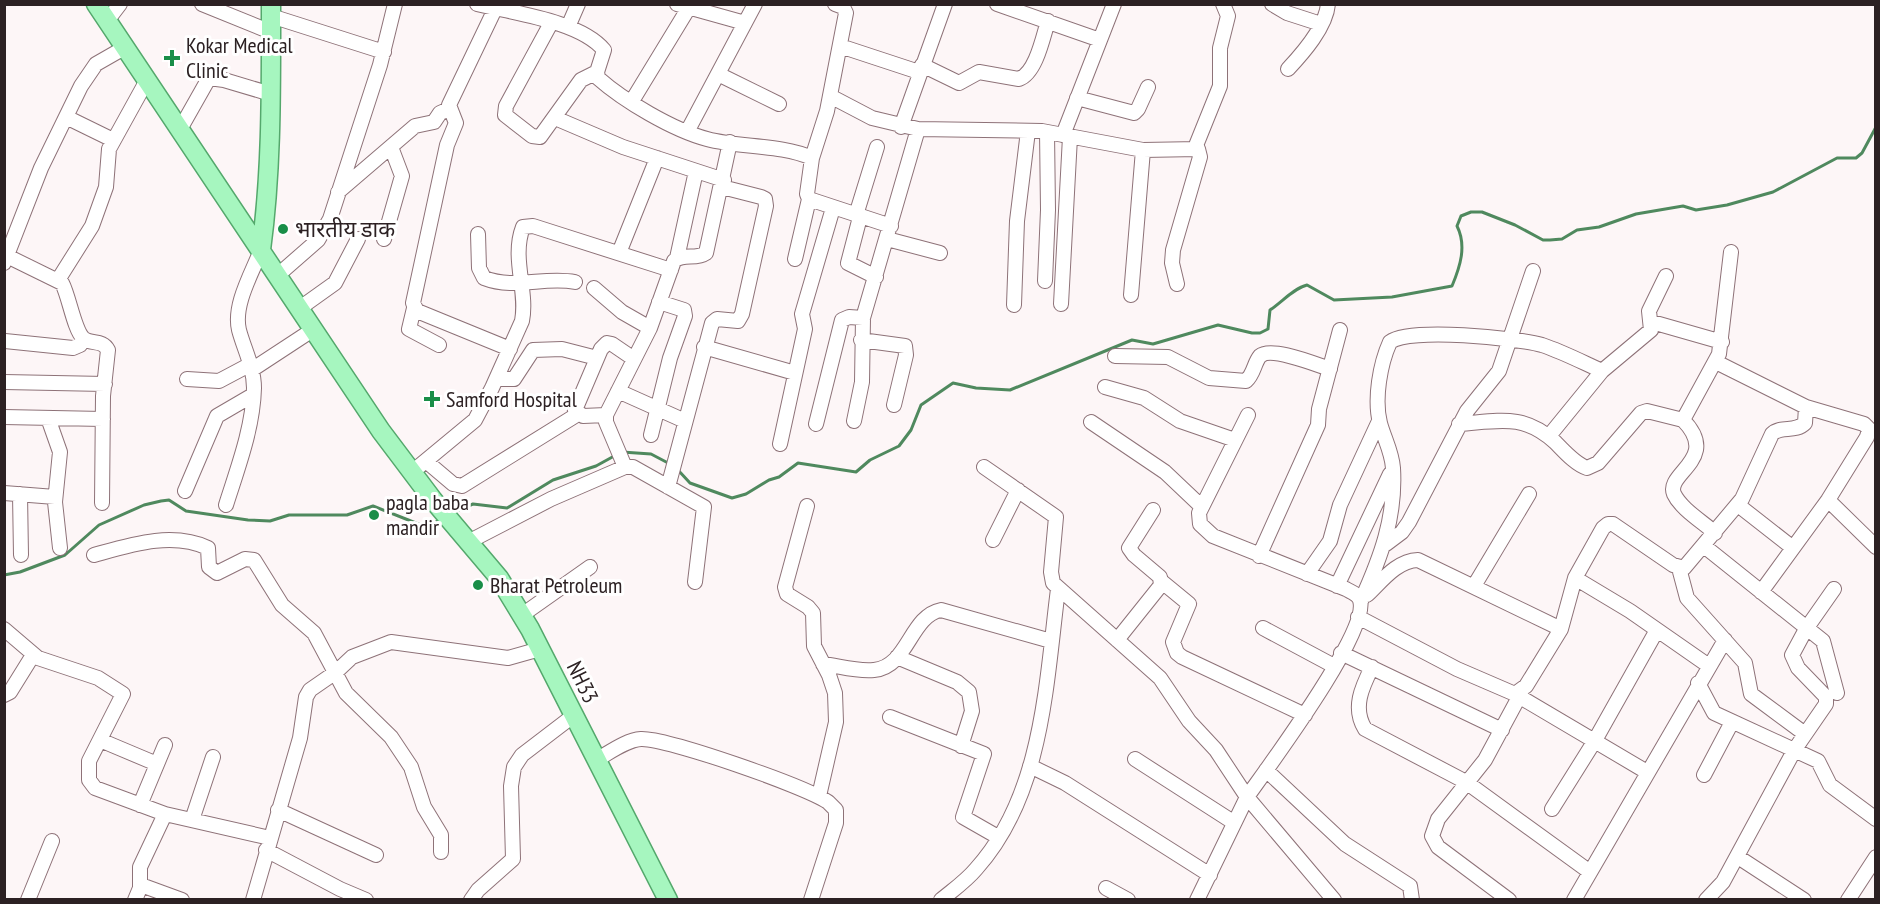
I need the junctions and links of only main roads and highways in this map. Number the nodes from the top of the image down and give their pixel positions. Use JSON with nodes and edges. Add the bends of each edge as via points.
{"nodes":[{"id":1,"x":96,"y":4,"type":"edge"},
{"id":2,"x":271,"y":17,"type":"edge"},
{"id":3,"x":261,"y":250,"type":"junction"},
{"id":4,"x":668,"y":900,"type":"edge"}],
"edges":[{"from":1,"to":3,"type":"main road","name":"NH33"},
{"from":2,"to":3,"type":"main road","via":[[267,206]]},
{"from":3,"to":4,"type":"main road","name":"NH33","via":[[411,473],[499,578],[540,649]]}]}
